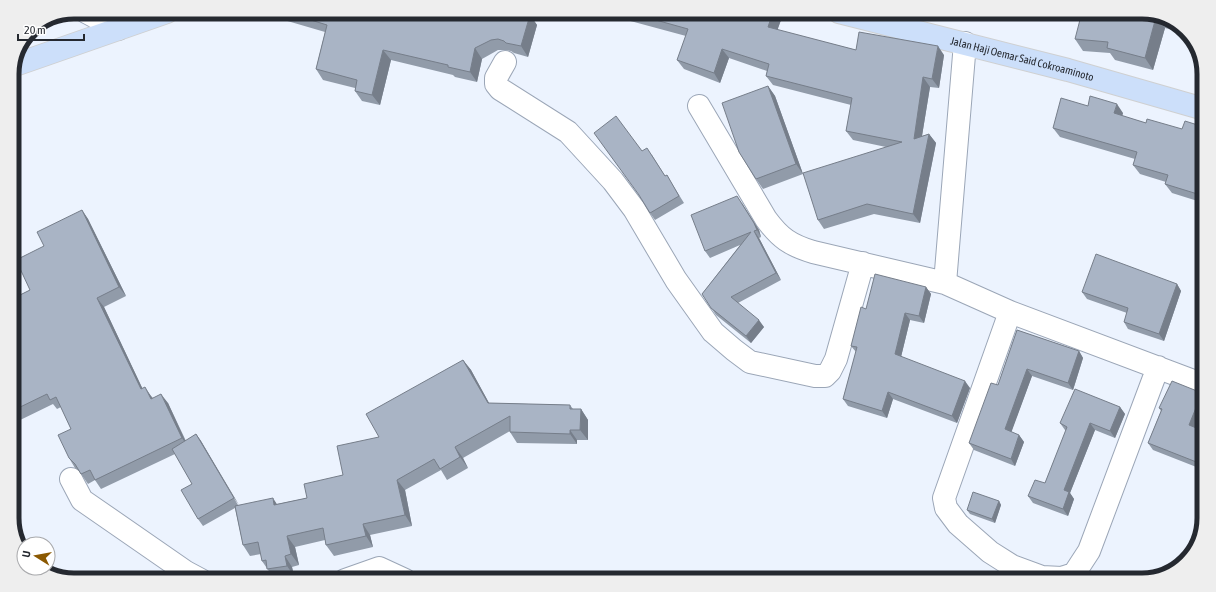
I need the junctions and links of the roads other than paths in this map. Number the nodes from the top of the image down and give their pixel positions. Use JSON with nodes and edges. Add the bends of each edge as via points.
{"nodes":[{"id":1,"x":100,"y":19,"type":"edge"},
{"id":2,"x":146,"y":19,"type":"edge"},
{"id":3,"x":867,"y":19,"type":"edge"},
{"id":4,"x":118,"y":28,"type":"junction"},
{"id":5,"x":965,"y":43,"type":"junction"},
{"id":6,"x":21,"y":61,"type":"edge"},
{"id":7,"x":505,"y":62,"type":"dead end"},
{"id":8,"x":699,"y":106,"type":"dead end"},
{"id":9,"x":1197,"y":107,"type":"edge"},
{"id":10,"x":862,"y":263,"type":"junction"},
{"id":11,"x":945,"y":283,"type":"junction"},
{"id":12,"x":1010,"y":312,"type":"junction"},
{"id":13,"x":1158,"y":367,"type":"junction"},
{"id":14,"x":1197,"y":382,"type":"edge"},
{"id":15,"x":71,"y":479,"type":"dead end"},
{"id":16,"x":188,"y":573,"type":"edge"},
{"id":17,"x":365,"y":573,"type":"edge"},
{"id":18,"x":390,"y":573,"type":"edge"},
{"id":19,"x":1031,"y":573,"type":"edge"},
{"id":20,"x":1075,"y":573,"type":"edge"}],
"edges":[{"from":1,"to":4,"type":"street"},
{"from":2,"to":4,"type":"main road"},
{"from":3,"to":5,"type":"main road","name":"Jalan Haji Oemar Said Cokroaminoto"},
{"from":4,"to":6,"type":"main road"},
{"from":5,"to":9,"type":"main road","name":"Jalan Haji Oemar Said Cokroaminoto"},
{"from":5,"to":11,"type":"street"},
{"from":7,"to":10,"type":"street","via":[[496,78],[496,84],[500,89],[568,132],[613,181],[634,209],[676,280],[713,332],[750,362],[825,376],[836,360]]},
{"from":8,"to":10,"type":"street","via":[[776,233],[801,248]]},
{"from":10,"to":11,"type":"street"},
{"from":11,"to":12,"type":"street"},
{"from":12,"to":13,"type":"street"},
{"from":12,"to":19,"type":"street","via":[[944,498],[950,515],[990,552],[1012,566]]},
{"from":13,"to":14,"type":"street"},
{"from":13,"to":20,"type":"street","via":[[1089,551]]},
{"from":15,"to":16,"type":"street","via":[[82,500]]},
{"from":17,"to":18,"type":"street","via":[[379,568]]}]}
